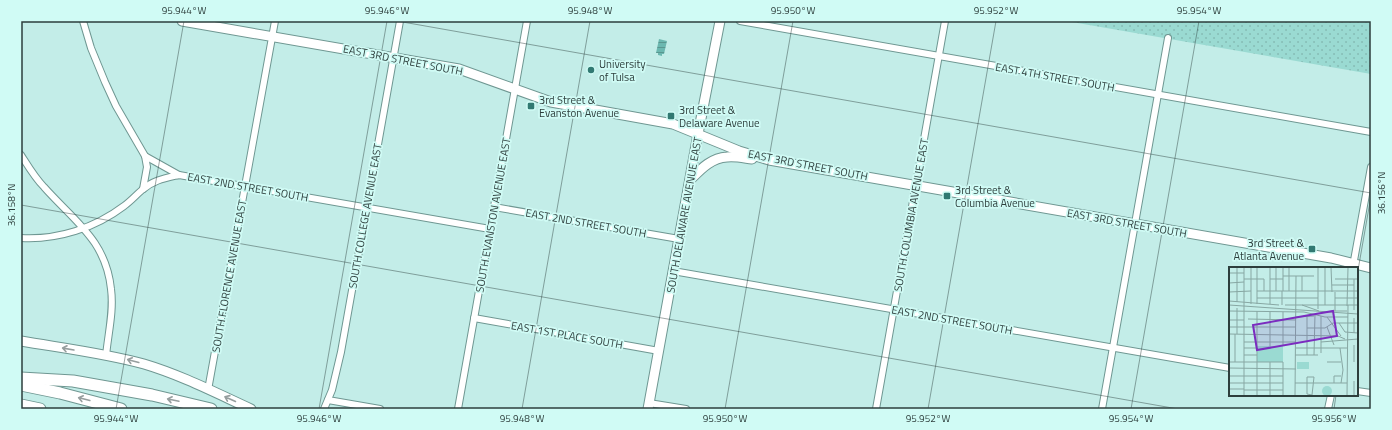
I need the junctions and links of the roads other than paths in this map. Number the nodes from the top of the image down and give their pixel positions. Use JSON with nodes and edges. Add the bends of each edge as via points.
{"nodes":[{"id":1,"x":83,"y":21,"type":"edge"},
{"id":2,"x":182,"y":21,"type":"edge"},
{"id":3,"x":275,"y":21,"type":"edge"},
{"id":4,"x":400,"y":21,"type":"edge"},
{"id":5,"x":527,"y":21,"type":"edge"},
{"id":6,"x":720,"y":21,"type":"edge"},
{"id":7,"x":740,"y":21,"type":"edge"},
{"id":8,"x":945,"y":21,"type":"edge"},
{"id":9,"x":272,"y":36,"type":"junction"},
{"id":10,"x":1168,"y":38,"type":"dead end"},
{"id":11,"x":939,"y":56,"type":"junction"},
{"id":12,"x":394,"y":57,"type":"junction"},
{"id":13,"x":515,"y":90,"type":"junction"},
{"id":14,"x":1158,"y":94,"type":"junction"},
{"id":15,"x":1371,"y":132,"type":"edge"},
{"id":16,"x":698,"y":134,"type":"junction"},
{"id":17,"x":21,"y":155,"type":"edge"},
{"id":18,"x":145,"y":156,"type":"junction"},
{"id":19,"x":770,"y":160,"type":"junction"},
{"id":20,"x":1371,"y":166,"type":"edge"},
{"id":21,"x":179,"y":175,"type":"junction"},
{"id":22,"x":690,"y":180,"type":"junction"},
{"id":23,"x":245,"y":186,"type":"junction"},
{"id":24,"x":916,"y":186,"type":"junction"},
{"id":25,"x":143,"y":189,"type":"junction"},
{"id":26,"x":494,"y":207,"type":"junction"},
{"id":27,"x":367,"y":208,"type":"junction"},
{"id":28,"x":1135,"y":224,"type":"junction"},
{"id":29,"x":83,"y":228,"type":"junction"},
{"id":30,"x":490,"y":229,"type":"junction"},
{"id":31,"x":21,"y":238,"type":"edge"},
{"id":32,"x":679,"y":239,"type":"junction"},
{"id":33,"x":1353,"y":266,"type":"edge"},
{"id":34,"x":1371,"y":268,"type":"edge"},
{"id":35,"x":673,"y":270,"type":"junction"},
{"id":36,"x":894,"y":310,"type":"junction"},
{"id":37,"x":474,"y":318,"type":"junction"},
{"id":38,"x":21,"y":341,"type":"edge"},
{"id":39,"x":1113,"y":347,"type":"junction"},
{"id":40,"x":659,"y":351,"type":"junction"},
{"id":41,"x":106,"y":356,"type":"junction"},
{"id":42,"x":1229,"y":368,"type":"edge"},
{"id":43,"x":21,"y":378,"type":"edge"},
{"id":44,"x":21,"y":385,"type":"edge"},
{"id":45,"x":208,"y":390,"type":"junction"},
{"id":46,"x":1358,"y":391,"type":"edge"},
{"id":47,"x":1371,"y":393,"type":"edge"},
{"id":48,"x":1331,"y":396,"type":"edge"},
{"id":49,"x":328,"y":400,"type":"junction"},
{"id":50,"x":21,"y":405,"type":"edge"},
{"id":51,"x":649,"y":406,"type":"edge"},
{"id":52,"x":40,"y":409,"type":"edge"},
{"id":53,"x":121,"y":409,"type":"edge"},
{"id":54,"x":211,"y":409,"type":"edge"},
{"id":55,"x":251,"y":409,"type":"edge"},
{"id":56,"x":324,"y":409,"type":"edge"},
{"id":57,"x":380,"y":409,"type":"edge"},
{"id":58,"x":458,"y":409,"type":"edge"},
{"id":59,"x":686,"y":409,"type":"edge"},
{"id":60,"x":876,"y":409,"type":"edge"},
{"id":61,"x":1102,"y":409,"type":"edge"},
{"id":62,"x":1328,"y":409,"type":"edge"}],
"edges":[{"from":1,"to":18,"type":"street","via":[[91,48],[116,106]]},
{"from":2,"to":9,"type":"street","name":"EAST 3RD STREET SOUTH"},
{"from":3,"to":9,"type":"street","name":"SOUTH FLORENCE AVENUE EAST"},
{"from":4,"to":12,"type":"street","name":"SOUTH COLLEGE AVENUE EAST"},
{"from":5,"to":13,"type":"street","name":"SOUTH EVANSTON AVENUE EAST"},
{"from":6,"to":16,"type":"street","name":"SOUTH DELAWARE AVENUE EAST"},
{"from":7,"to":11,"type":"street","name":"EAST 4TH STREET SOUTH"},
{"from":8,"to":11,"type":"street","name":"SOUTH COLUMBIA AVENUE EAST"},
{"from":9,"to":12,"type":"street","name":"EAST 3RD STREET SOUTH"},
{"from":9,"to":23,"type":"street","name":"SOUTH FLORENCE AVENUE EAST"},
{"from":10,"to":14,"type":"street"},
{"from":11,"to":14,"type":"street","name":"EAST 4TH STREET SOUTH"},
{"from":11,"to":24,"type":"street","name":"SOUTH COLUMBIA AVENUE EAST"},
{"from":12,"to":13,"type":"street","name":"EAST 3RD STREET SOUTH","via":[[458,69]]},
{"from":12,"to":27,"type":"street","name":"SOUTH COLLEGE AVENUE EAST"},
{"from":13,"to":16,"type":"street","name":"EAST 3RD STREET SOUTH","via":[[551,102],[664,122]]},
{"from":13,"to":26,"type":"street","name":"SOUTH EVANSTON AVENUE EAST"},
{"from":14,"to":15,"type":"street","name":"EAST 4TH STREET SOUTH"},
{"from":14,"to":28,"type":"street"},
{"from":16,"to":19,"type":"street","name":"EAST 3RD STREET SOUTH","via":[[739,151]]},
{"from":16,"to":22,"type":"street","name":"SOUTH DELAWARE AVENUE EAST"},
{"from":17,"to":29,"type":"street","via":[[43,186]]},
{"from":18,"to":21,"type":"street"},
{"from":18,"to":25,"type":"street","via":[[147,167]]},
{"from":19,"to":22,"type":"street","via":[[726,157],[703,166]]},
{"from":19,"to":24,"type":"street","name":"EAST 3RD STREET SOUTH"},
{"from":20,"to":33,"type":"street"},
{"from":21,"to":23,"type":"street","name":"EAST 2ND STREET SOUTH"},
{"from":21,"to":25,"type":"street","name":"EAST 2ND STREET SOUTH","via":[[156,181]]},
{"from":22,"to":32,"type":"street","name":"SOUTH DELAWARE AVENUE EAST"},
{"from":23,"to":27,"type":"street","name":"EAST 2ND STREET SOUTH"},
{"from":23,"to":45,"type":"street","name":"SOUTH FLORENCE AVENUE EAST"},
{"from":24,"to":28,"type":"street","name":"EAST 3RD STREET SOUTH"},
{"from":24,"to":36,"type":"street","name":"SOUTH COLUMBIA AVENUE EAST"},
{"from":25,"to":29,"type":"street","name":"EAST 2ND STREET SOUTH","via":[[125,206],[96,224]]},
{"from":26,"to":30,"type":"street","name":"SOUTH EVANSTON AVENUE EAST"},
{"from":26,"to":32,"type":"street","name":"EAST 2ND STREET SOUTH"},
{"from":27,"to":30,"type":"street","name":"EAST 2ND STREET SOUTH"},
{"from":27,"to":49,"type":"street","name":"SOUTH COLLEGE AVENUE EAST","via":[[341,352]]},
{"from":28,"to":33,"type":"street","name":"EAST 3RD STREET SOUTH","via":[[1332,258]]},
{"from":28,"to":39,"type":"street"},
{"from":29,"to":31,"type":"street","name":"EAST 2ND STREET SOUTH","via":[[40,238]]},
{"from":29,"to":41,"type":"street","via":[[98,247],[110,278],[112,308]]},
{"from":30,"to":37,"type":"street","name":"SOUTH EVANSTON AVENUE EAST"},
{"from":32,"to":35,"type":"street","name":"SOUTH DELAWARE AVENUE EAST"},
{"from":33,"to":34,"type":"street","name":"EAST 3RD STREET SOUTH"},
{"from":35,"to":36,"type":"street","name":"EAST 2ND STREET SOUTH"},
{"from":35,"to":40,"type":"street","name":"SOUTH DELAWARE AVENUE EAST"},
{"from":36,"to":39,"type":"street","name":"EAST 2ND STREET SOUTH"},
{"from":36,"to":60,"type":"street","name":"SOUTH COLUMBIA AVENUE EAST"},
{"from":37,"to":40,"type":"street","name":"EAST 1ST PLACE SOUTH"},
{"from":37,"to":58,"type":"street","name":"SOUTH EVANSTON AVENUE EAST"},
{"from":41,"to":38,"type":"street","one_way":true},
{"from":39,"to":42,"type":"street","name":"EAST 2ND STREET SOUTH"},
{"from":39,"to":61,"type":"street"},
{"from":40,"to":51,"type":"street","name":"SOUTH DELAWARE AVENUE EAST"},
{"from":45,"to":41,"type":"street","one_way":true,"via":[[160,370]]},
{"from":54,"to":43,"type":"highway","one_way":true,"via":[[73,381]]},
{"from":53,"to":44,"type":"highway","one_way":true},
{"from":55,"to":45,"type":"street","one_way":true},
{"from":46,"to":47,"type":"street"},
{"from":48,"to":62,"type":"street"},
{"from":49,"to":56,"type":"street","name":"SOUTH COLLEGE AVENUE EAST"},
{"from":49,"to":57,"type":"street"},
{"from":50,"to":52,"type":"highway"},
{"from":51,"to":59,"type":"street"}]}
